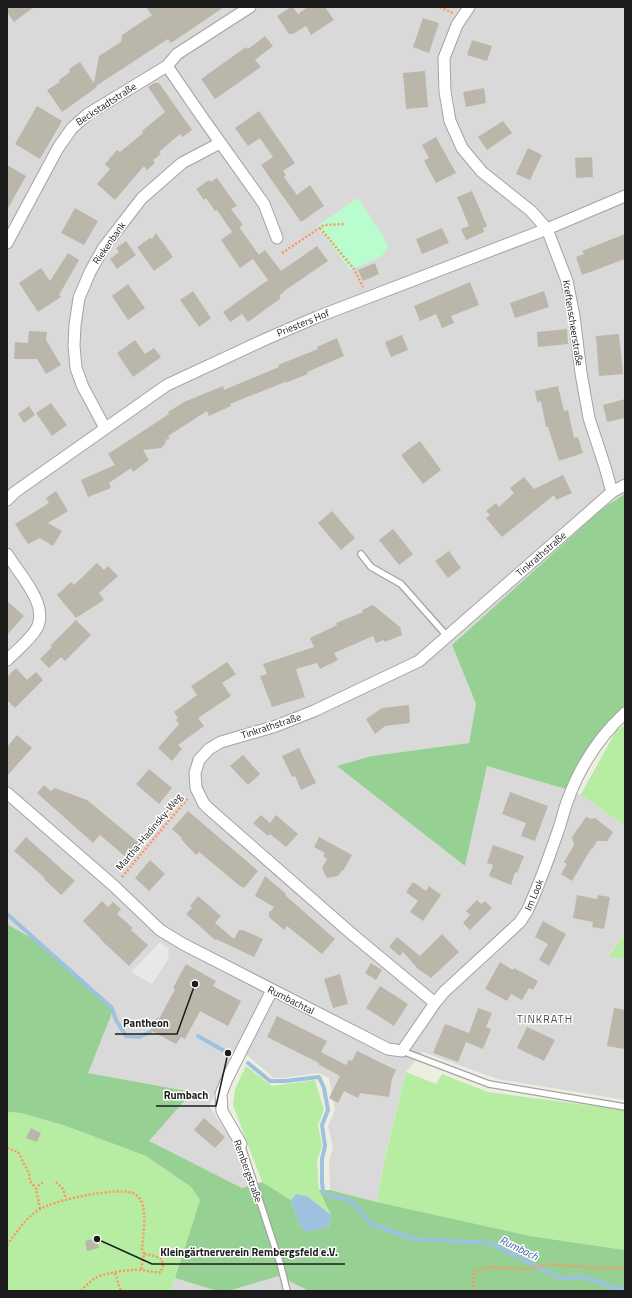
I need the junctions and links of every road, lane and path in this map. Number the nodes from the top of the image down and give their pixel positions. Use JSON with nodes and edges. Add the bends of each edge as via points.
{"nodes":[{"id":1,"x":250,"y":7,"type":"edge"},
{"id":2,"x":469,"y":7,"type":"edge"},
{"id":3,"x":167,"y":66,"type":"junction"},
{"id":4,"x":220,"y":143,"type":"junction"},
{"id":5,"x":625,"y":196,"type":"edge"},
{"id":6,"x":345,"y":224,"type":"dead end"},
{"id":7,"x":320,"y":228,"type":"junction"},
{"id":8,"x":547,"y":229,"type":"junction"},
{"id":9,"x":277,"y":238,"type":"dead end"},
{"id":10,"x":7,"y":243,"type":"edge"},
{"id":11,"x":282,"y":253,"type":"dead end"},
{"id":12,"x":363,"y":286,"type":"dead end"},
{"id":13,"x":105,"y":428,"type":"junction"},
{"id":14,"x":625,"y":485,"type":"edge"},
{"id":15,"x":612,"y":492,"type":"junction"},
{"id":16,"x":7,"y":500,"type":"edge"},
{"id":17,"x":7,"y":554,"type":"edge"},
{"id":18,"x":361,"y":554,"type":"dead end"},
{"id":19,"x":447,"y":636,"type":"junction"},
{"id":20,"x":7,"y":660,"type":"edge"},
{"id":21,"x":625,"y":713,"type":"edge"},
{"id":22,"x":196,"y":788,"type":"junction"},
{"id":23,"x":7,"y":793,"type":"edge"},
{"id":24,"x":114,"y":886,"type":"junction"},
{"id":25,"x":272,"y":990,"type":"junction"},
{"id":26,"x":435,"y":1003,"type":"junction"},
{"id":27,"x":402,"y":1050,"type":"junction"},
{"id":28,"x":625,"y":1107,"type":"edge"},
{"id":29,"x":241,"y":1144,"type":"joint"},
{"id":30,"x":7,"y":1148,"type":"edge"},
{"id":31,"x":44,"y":1182,"type":"dead end"},
{"id":32,"x":56,"y":1182,"type":"dead end"},
{"id":33,"x":36,"y":1189,"type":"junction"},
{"id":34,"x":66,"y":1199,"type":"junction"},
{"id":35,"x":40,"y":1209,"type":"junction"},
{"id":36,"x":7,"y":1245,"type":"edge"},
{"id":37,"x":144,"y":1254,"type":"junction"},
{"id":38,"x":625,"y":1268,"type":"edge"},
{"id":39,"x":141,"y":1270,"type":"junction"},
{"id":40,"x":116,"y":1273,"type":"junction"},
{"id":41,"x":81,"y":1291,"type":"edge"},
{"id":42,"x":120,"y":1291,"type":"edge"},
{"id":43,"x":287,"y":1291,"type":"edge"},
{"id":44,"x":473,"y":1291,"type":"edge"}],
"edges":[{"from":1,"to":3,"type":"street","name":"Beckstadtstraße","via":[[177,54]]},
{"from":2,"to":8,"type":"street","name":"Kreftenscheerstraße","via":[[457,25],[444,58],[445,92],[450,121],[462,148],[482,172],[531,211]]},
{"from":3,"to":4,"type":"street"},
{"from":3,"to":10,"type":"street","name":"Beckstadtstraße","via":[[88,114],[72,128],[58,148]]},
{"from":4,"to":9,"type":"street","via":[[264,204]]},
{"from":4,"to":13,"type":"street","name":"Riekenbank","via":[[182,163],[142,198],[104,246],[79,298],[74,346],[76,368]]},
{"from":5,"to":8,"type":"street","name":"Priesters Hof"},
{"from":6,"to":7,"type":"path","via":[[324,225]]},
{"from":7,"to":11,"type":"path"},
{"from":7,"to":12,"type":"path","via":[[354,269]]},
{"from":8,"to":13,"type":"street","name":"Priesters Hof","via":[[266,339],[167,385]]},
{"from":8,"to":15,"type":"street","name":"Kreftenscheerstraße","via":[[567,281],[589,418]]},
{"from":13,"to":16,"type":"street","name":"Priesters Hof"},
{"from":14,"to":15,"type":"street","name":"Tinkrathstraße"},
{"from":15,"to":19,"type":"street","name":"Tinkrathstraße"},
{"from":17,"to":20,"type":"street","via":[[38,601],[40,620],[32,635]]},
{"from":18,"to":19,"type":"lane","via":[[370,567],[401,584]]},
{"from":19,"to":22,"type":"street","name":"Tinkrathstraße","via":[[419,661],[314,711],[209,749],[199,760],[195,773]]},
{"from":21,"to":26,"type":"street","name":"Im Look","via":[[601,738],[587,758],[567,802],[558,833],[527,911],[520,922]]},
{"from":22,"to":24,"type":"path","name":"Martha-Hadinsky-Weg"},
{"from":22,"to":26,"type":"street","name":"Tinkrathstraße","via":[[208,808]]},
{"from":23,"to":24,"type":"street","name":"Rumbachtal"},
{"from":24,"to":25,"type":"street","name":"Rumbachtal","via":[[160,930]]},
{"from":25,"to":27,"type":"street","name":"Rumbachtal","via":[[388,1049]]},
{"from":25,"to":29,"type":"street","name":"Rembergstraße","via":[[221,1094],[222,1111]]},
{"from":26,"to":27,"type":"street","name":"Im Look"},
{"from":27,"to":28,"type":"lane","name":"Rumbachtal","via":[[489,1084]]},
{"from":29,"to":43,"type":"lane","name":"Rembergstraße"},
{"from":30,"to":33,"type":"path","via":[[18,1152]]},
{"from":31,"to":33,"type":"path"},
{"from":32,"to":34,"type":"path","via":[[63,1189]]},
{"from":33,"to":35,"type":"path"},
{"from":34,"to":35,"type":"path"},
{"from":34,"to":37,"type":"path","via":[[119,1192],[137,1195],[144,1206]]},
{"from":35,"to":36,"type":"path","via":[[24,1223]]},
{"from":37,"to":39,"type":"path"},
{"from":37,"to":39,"type":"path","via":[[162,1259],[162,1272]]},
{"from":38,"to":44,"type":"path","via":[[548,1264],[528,1269],[489,1267],[474,1272]]},
{"from":39,"to":40,"type":"path"},
{"from":40,"to":41,"type":"path","via":[[98,1277],[86,1284]]},
{"from":40,"to":42,"type":"path"}]}
